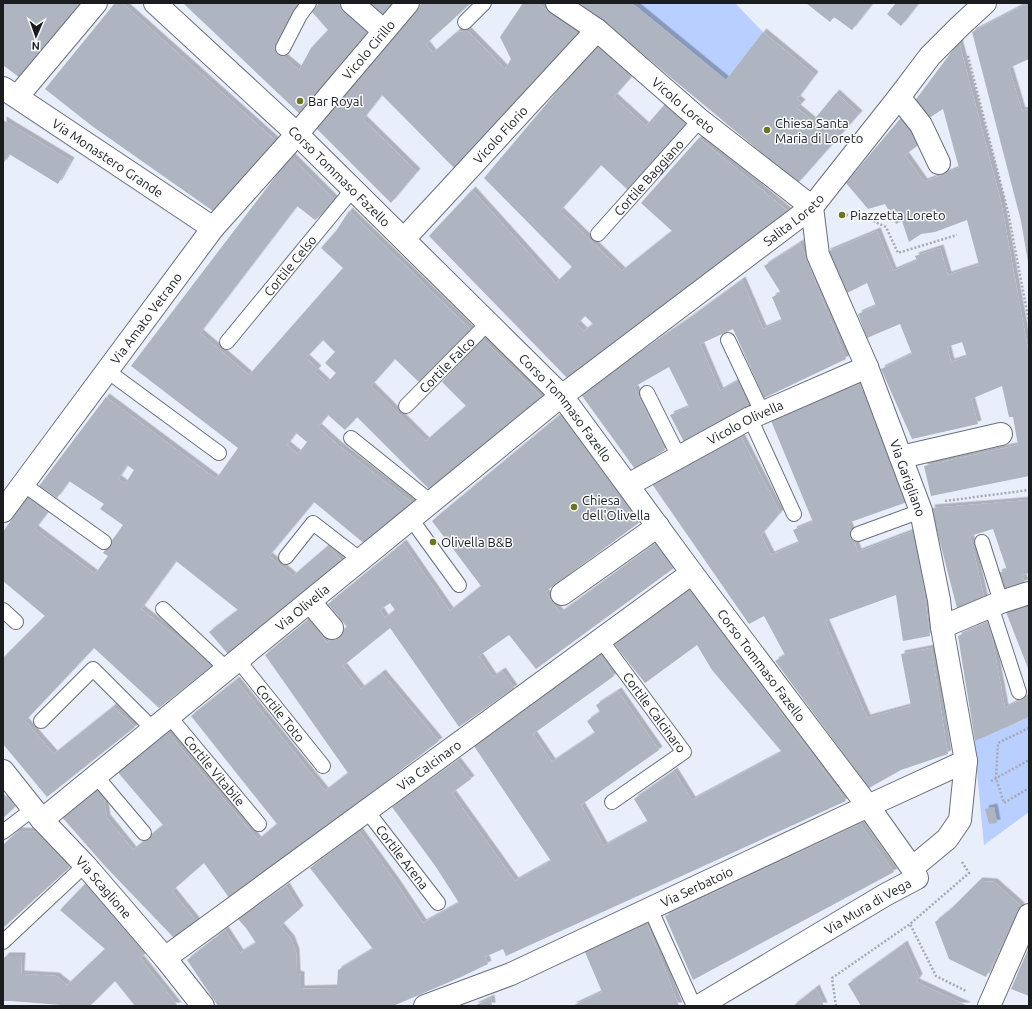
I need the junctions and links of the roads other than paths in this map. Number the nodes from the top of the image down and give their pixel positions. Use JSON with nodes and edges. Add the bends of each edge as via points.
{"nodes":[{"id":1,"x":96,"y":3,"type":"edge"},
{"id":2,"x":155,"y":3,"type":"edge"},
{"id":3,"x":309,"y":3,"type":"edge"},
{"id":4,"x":352,"y":3,"type":"edge"},
{"id":5,"x":408,"y":3,"type":"edge"},
{"id":6,"x":484,"y":3,"type":"edge"},
{"id":7,"x":557,"y":3,"type":"edge"},
{"id":8,"x":985,"y":3,"type":"edge"},
{"id":9,"x":465,"y":22,"type":"dead end"},
{"id":10,"x":597,"y":30,"type":"junction"},
{"id":11,"x":384,"y":31,"type":"junction"},
{"id":12,"x":283,"y":48,"type":"dead end"},
{"id":13,"x":10,"y":93,"type":"edge"},
{"id":14,"x":899,"y":97,"type":"junction"},
{"id":15,"x":700,"y":120,"type":"junction"},
{"id":16,"x":298,"y":134,"type":"junction"},
{"id":17,"x":939,"y":163,"type":"dead end"},
{"id":18,"x":353,"y":189,"type":"junction"},
{"id":19,"x":812,"y":207,"type":"junction"},
{"id":20,"x":213,"y":228,"type":"junction"},
{"id":21,"x":598,"y":234,"type":"dead end"},
{"id":22,"x":404,"y":240,"type":"junction"},
{"id":23,"x":488,"y":323,"type":"junction"},
{"id":24,"x":728,"y":340,"type":"dead end"},
{"id":25,"x":227,"y":342,"type":"dead end"},
{"id":26,"x":866,"y":367,"type":"junction"},
{"id":27,"x":106,"y":370,"type":"junction"},
{"id":28,"x":647,"y":393,"type":"dead end"},
{"id":29,"x":562,"y":396,"type":"junction"},
{"id":30,"x":406,"y":406,"type":"dead end"},
{"id":31,"x":756,"y":415,"type":"junction"},
{"id":32,"x":1001,"y":434,"type":"dead end"},
{"id":33,"x":351,"y":438,"type":"dead end"},
{"id":34,"x":219,"y":453,"type":"dead end"},
{"id":35,"x":901,"y":456,"type":"junction"},
{"id":36,"x":679,"y":457,"type":"junction"},
{"id":37,"x":23,"y":484,"type":"junction"},
{"id":38,"x":628,"y":485,"type":"junction"},
{"id":39,"x":431,"y":502,"type":"junction"},
{"id":40,"x":920,"y":508,"type":"junction"},
{"id":41,"x":3,"y":510,"type":"edge"},
{"id":42,"x":794,"y":514,"type":"dead end"},
{"id":43,"x":412,"y":519,"type":"junction"},
{"id":44,"x":658,"y":526,"type":"junction"},
{"id":45,"x":858,"y":534,"type":"dead end"},
{"id":46,"x":104,"y":542,"type":"dead end"},
{"id":47,"x":982,"y":542,"type":"dead end"},
{"id":48,"x":286,"y":557,"type":"dead end"},
{"id":49,"x":361,"y":560,"type":"junction"},
{"id":50,"x":692,"y":573,"type":"junction"},
{"id":51,"x":459,"y":585,"type":"dead end"},
{"id":52,"x":1029,"y":593,"type":"edge"},
{"id":53,"x":562,"y":594,"type":"dead end"},
{"id":54,"x":310,"y":602,"type":"junction"},
{"id":55,"x":996,"y":604,"type":"junction"},
{"id":56,"x":163,"y":609,"type":"dead end"},
{"id":57,"x":3,"y":610,"type":"edge"},
{"id":58,"x":16,"y":622,"type":"dead end"},
{"id":59,"x":942,"y":627,"type":"junction"},
{"id":60,"x":332,"y":628,"type":"dead end"},
{"id":61,"x":601,"y":640,"type":"junction"},
{"id":62,"x":233,"y":664,"type":"junction"},
{"id":63,"x":1019,"y":692,"type":"dead end"},
{"id":64,"x":41,"y":721,"type":"dead end"},
{"id":65,"x":161,"y":722,"type":"junction"},
{"id":66,"x":966,"y":761,"type":"junction"},
{"id":67,"x":323,"y":766,"type":"dead end"},
{"id":68,"x":3,"y":771,"type":"edge"},
{"id":69,"x":96,"y":776,"type":"junction"},
{"id":70,"x":612,"y":802,"type":"dead end"},
{"id":71,"x":868,"y":806,"type":"junction"},
{"id":72,"x":367,"y":811,"type":"junction"},
{"id":73,"x":38,"y":814,"type":"junction"},
{"id":74,"x":259,"y":824,"type":"dead end"},
{"id":75,"x":3,"y":832,"type":"edge"},
{"id":76,"x":144,"y":833,"type":"dead end"},
{"id":77,"x":85,"y":865,"type":"junction"},
{"id":78,"x":912,"y":868,"type":"junction"},
{"id":79,"x":438,"y":903,"type":"dead end"},
{"id":80,"x":650,"y":908,"type":"junction"},
{"id":81,"x":1029,"y":915,"type":"edge"},
{"id":82,"x":3,"y":942,"type":"edge"},
{"id":83,"x":166,"y":958,"type":"junction"},
{"id":84,"x":990,"y":1004,"type":"edge"},
{"id":85,"x":203,"y":1006,"type":"edge"},
{"id":86,"x":425,"y":1006,"type":"edge"},
{"id":87,"x":694,"y":1006,"type":"edge"},
{"id":88,"x":699,"y":1006,"type":"edge"}],
"edges":[{"from":1,"to":13,"type":"street"},
{"from":2,"to":16,"type":"street","name":"Corso Tommaso Fazello"},
{"from":3,"to":12,"type":"lane"},
{"from":4,"to":11,"type":"street"},
{"from":5,"to":11,"type":"street","name":"Vicolo Cirillo"},
{"from":6,"to":9,"type":"lane"},
{"from":7,"to":10,"type":"street","name":"Vicolo Loreto"},
{"from":8,"to":14,"type":"street","name":"Salita Loreto","via":[[930,56]]},
{"from":10,"to":15,"type":"street","name":"Vicolo Loreto"},
{"from":10,"to":22,"type":"street","name":"Vicolo Florio"},
{"from":11,"to":16,"type":"street","name":"Vicolo Cirillo"},
{"from":13,"to":20,"type":"street","name":"Via Monastero Grande"},
{"from":14,"to":17,"type":"street","via":[[921,125]]},
{"from":14,"to":19,"type":"street","name":"Salita Loreto"},
{"from":15,"to":19,"type":"street","name":"Vicolo Loreto"},
{"from":15,"to":21,"type":"lane","name":"Cortile Baggiano"},
{"from":16,"to":18,"type":"street","name":"Corso Tommaso Fazello"},
{"from":16,"to":20,"type":"street","name":"Via Amato Vetrano"},
{"from":18,"to":22,"type":"street","name":"Corso Tommaso Fazello"},
{"from":18,"to":25,"type":"lane","name":"Cortile Celso"},
{"from":19,"to":26,"type":"street","name":"Via Garigliano","via":[[818,255]]},
{"from":19,"to":29,"type":"street","name":"Salita Loreto"},
{"from":20,"to":27,"type":"street","name":"Via Amato Vetrano"},
{"from":22,"to":23,"type":"street","name":"Corso Tommaso Fazello"},
{"from":23,"to":29,"type":"street","name":"Corso Tommaso Fazello"},
{"from":23,"to":30,"type":"lane","name":"Cortile Falco"},
{"from":24,"to":31,"type":"lane"},
{"from":26,"to":31,"type":"street","name":"Vicolo Olivella"},
{"from":26,"to":35,"type":"street","name":"Via Garigliano"},
{"from":27,"to":34,"type":"lane"},
{"from":27,"to":37,"type":"street","name":"Via Amato Vetrano"},
{"from":28,"to":36,"type":"lane"},
{"from":29,"to":38,"type":"street","name":"Corso Tommaso Fazello"},
{"from":29,"to":39,"type":"street","name":"Via Olivelia"},
{"from":31,"to":36,"type":"street","name":"Vicolo Olivella"},
{"from":31,"to":42,"type":"lane"},
{"from":32,"to":35,"type":"street"},
{"from":33,"to":39,"type":"lane"},
{"from":35,"to":40,"type":"street","name":"Via Garigliano"},
{"from":36,"to":38,"type":"street","name":"Vicolo Olivella"},
{"from":37,"to":41,"type":"street","name":"Via Amato Vetrano"},
{"from":37,"to":46,"type":"lane"},
{"from":38,"to":44,"type":"street","name":"Corso Tommaso Fazello"},
{"from":39,"to":43,"type":"street","name":"Via Olivelia"},
{"from":40,"to":45,"type":"lane"},
{"from":40,"to":59,"type":"street","name":"Via Garigliano"},
{"from":43,"to":49,"type":"street","name":"Via Olivelia"},
{"from":43,"to":51,"type":"lane"},
{"from":44,"to":50,"type":"street","name":"Corso Tommaso Fazello"},
{"from":44,"to":53,"type":"street"},
{"from":47,"to":55,"type":"lane"},
{"from":48,"to":49,"type":"lane","via":[[313,523]]},
{"from":49,"to":54,"type":"street","name":"Via Olivelia"},
{"from":50,"to":61,"type":"street","name":"Via Calcinaro"},
{"from":50,"to":71,"type":"street","name":"Corso Tommaso Fazello"},
{"from":52,"to":55,"type":"street"},
{"from":54,"to":60,"type":"street"},
{"from":54,"to":62,"type":"street","name":"Via Olivelia"},
{"from":55,"to":59,"type":"street"},
{"from":55,"to":63,"type":"lane"},
{"from":56,"to":62,"type":"lane","name":"Cortile Toto"},
{"from":57,"to":58,"type":"lane"},
{"from":59,"to":66,"type":"street","name":"Via Garigliano"},
{"from":61,"to":70,"type":"lane","name":"Cortile Calcinaro","via":[[684,752]]},
{"from":61,"to":72,"type":"street","name":"Via Calcinaro"},
{"from":62,"to":65,"type":"street","name":"Via Olivelia"},
{"from":62,"to":67,"type":"lane","name":"Cortile Toto"},
{"from":64,"to":65,"type":"lane","name":"Cortile Vitabile","via":[[93,669]]},
{"from":65,"to":69,"type":"street","name":"Via Olivelia"},
{"from":65,"to":74,"type":"lane","name":"Cortile Vitabile"},
{"from":66,"to":71,"type":"street","name":"Via Serbatoio"},
{"from":66,"to":78,"type":"street","name":"Via Mura di Vega","via":[[960,820],[947,840]]},
{"from":68,"to":73,"type":"street","name":"Via Scaglione"},
{"from":69,"to":73,"type":"street","name":"Via Olivelia"},
{"from":69,"to":76,"type":"lane"},
{"from":71,"to":78,"type":"street","name":"Corso Tommaso Fazello"},
{"from":71,"to":80,"type":"street","name":"Via Serbatoio"},
{"from":72,"to":79,"type":"lane","name":"Cortile Arena"},
{"from":72,"to":83,"type":"street","name":"Via Calcinaro"},
{"from":73,"to":75,"type":"lane"},
{"from":73,"to":77,"type":"street","name":"Via Scaglione"},
{"from":77,"to":82,"type":"lane"},
{"from":77,"to":83,"type":"street","name":"Via Scaglione"},
{"from":78,"to":88,"type":"street","name":"Via Mura di Vega","via":[[917,878]]},
{"from":80,"to":86,"type":"street","name":"Via Serbatoio","via":[[511,974]]},
{"from":80,"to":87,"type":"lane"},
{"from":81,"to":84,"type":"street"},
{"from":83,"to":85,"type":"street","name":"Via Scaglione"}]}
